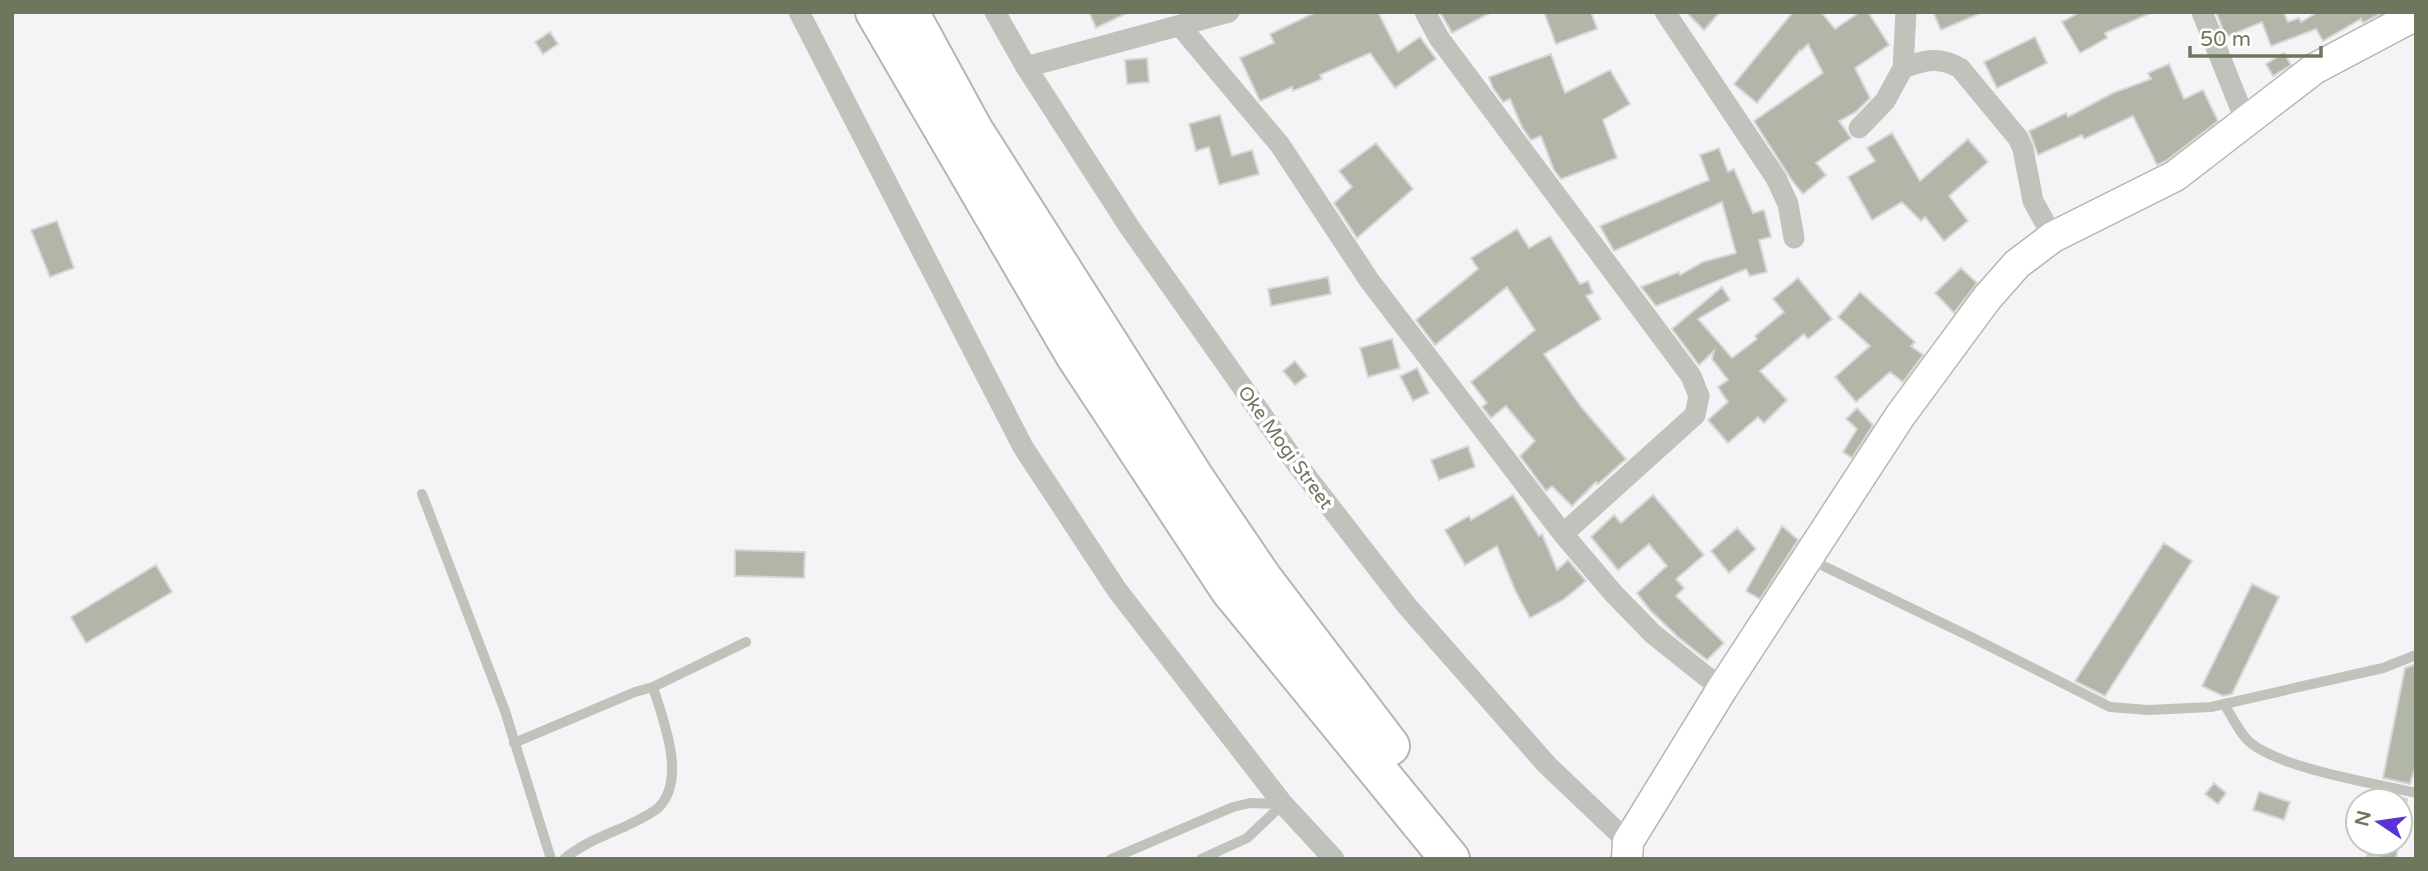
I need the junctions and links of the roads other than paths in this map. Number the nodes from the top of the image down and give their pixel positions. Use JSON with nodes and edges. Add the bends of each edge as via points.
{"nodes":[{"id":1,"x":799,"y":12,"type":"edge"},
{"id":2,"x":875,"y":12,"type":"edge"},
{"id":3,"x":909,"y":12,"type":"edge"},
{"id":4,"x":995,"y":12,"type":"edge"},
{"id":5,"x":1228,"y":12,"type":"edge"},
{"id":6,"x":1425,"y":12,"type":"edge"},
{"id":7,"x":1665,"y":12,"type":"edge"},
{"id":8,"x":1906,"y":12,"type":"edge"},
{"id":9,"x":2202,"y":12,"type":"edge"},
{"id":10,"x":2416,"y":13,"type":"edge"},
{"id":11,"x":1181,"y":27,"type":"junction"},
{"id":12,"x":1026,"y":68,"type":"junction"},
{"id":13,"x":1902,"y":68,"type":"junction"},
{"id":14,"x":2246,"y":121,"type":"junction"},
{"id":15,"x":1859,"y":128,"type":"dead end"},
{"id":16,"x":2053,"y":237,"type":"junction"},
{"id":17,"x":1794,"y":238,"type":"dead end"},
{"id":18,"x":422,"y":494,"type":"dead end"},
{"id":19,"x":1563,"y":534,"type":"junction"},
{"id":20,"x":1809,"y":559,"type":"junction"},
{"id":21,"x":746,"y":642,"type":"dead end"},
{"id":22,"x":2416,"y":655,"type":"edge"},
{"id":23,"x":653,"y":687,"type":"junction"},
{"id":24,"x":1721,"y":689,"type":"junction"},
{"id":25,"x":2224,"y":704,"type":"junction"},
{"id":26,"x":514,"y":743,"type":"junction"},
{"id":27,"x":2416,"y":793,"type":"edge"},
{"id":28,"x":1283,"y":804,"type":"junction"},
{"id":29,"x":1627,"y":850,"type":"edge"},
{"id":30,"x":551,"y":859,"type":"edge"},
{"id":31,"x":564,"y":859,"type":"edge"},
{"id":32,"x":1111,"y":859,"type":"edge"},
{"id":33,"x":1201,"y":859,"type":"edge"},
{"id":34,"x":1334,"y":859,"type":"edge"},
{"id":35,"x":1450,"y":859,"type":"edge"},
{"id":36,"x":1476,"y":859,"type":"edge"}],
"edges":[{"from":1,"to":28,"type":"street","via":[[1023,447],[1117,590]]},
{"from":2,"to":35,"type":"highway","via":[[1075,355],[1230,590]]},
{"from":3,"to":36,"type":"highway","via":[[974,131],[1195,479],[1263,579]]},
{"from":4,"to":12,"type":"street","name":"Oke Mogi Street"},
{"from":5,"to":11,"type":"street"},
{"from":6,"to":19,"type":"street","via":[[1439,38],[1691,376],[1699,396],[1695,415]]},
{"from":7,"to":17,"type":"street","via":[[1776,178],[1788,204]]},
{"from":8,"to":13,"type":"street"},
{"from":9,"to":14,"type":"street"},
{"from":10,"to":14,"type":"street","via":[[2314,69]]},
{"from":11,"to":12,"type":"street"},
{"from":11,"to":19,"type":"street","via":[[1280,145],[1368,280]]},
{"from":12,"to":29,"type":"street","name":"Oke Mogi Street","via":[[1130,228],[1296,463],[1416,616]]},
{"from":13,"to":15,"type":"street","via":[[1885,101]]},
{"from":13,"to":16,"type":"street","via":[[1929,59],[1961,68],[2018,138],[2033,201]]},
{"from":14,"to":16,"type":"street","via":[[2175,176]]},
{"from":16,"to":20,"type":"street","via":[[2017,264],[1987,298],[1900,416]]},
{"from":18,"to":26,"type":"lane"},
{"from":19,"to":24,"type":"street","via":[[1653,634]]},
{"from":20,"to":24,"type":"street"},
{"from":20,"to":25,"type":"lane","via":[[2109,707],[2148,710]]},
{"from":21,"to":23,"type":"lane"},
{"from":22,"to":25,"type":"lane","via":[[2383,668]]},
{"from":23,"to":26,"type":"lane"},
{"from":23,"to":31,"type":"lane","via":[[673,757],[670,787],[659,807]]},
{"from":24,"to":29,"type":"street"},
{"from":25,"to":27,"type":"lane","via":[[2249,742],[2269,754]]},
{"from":26,"to":30,"type":"lane"},
{"from":28,"to":32,"type":"lane","via":[[1233,807]]},
{"from":28,"to":33,"type":"lane","via":[[1247,838]]},
{"from":28,"to":34,"type":"street"}]}
